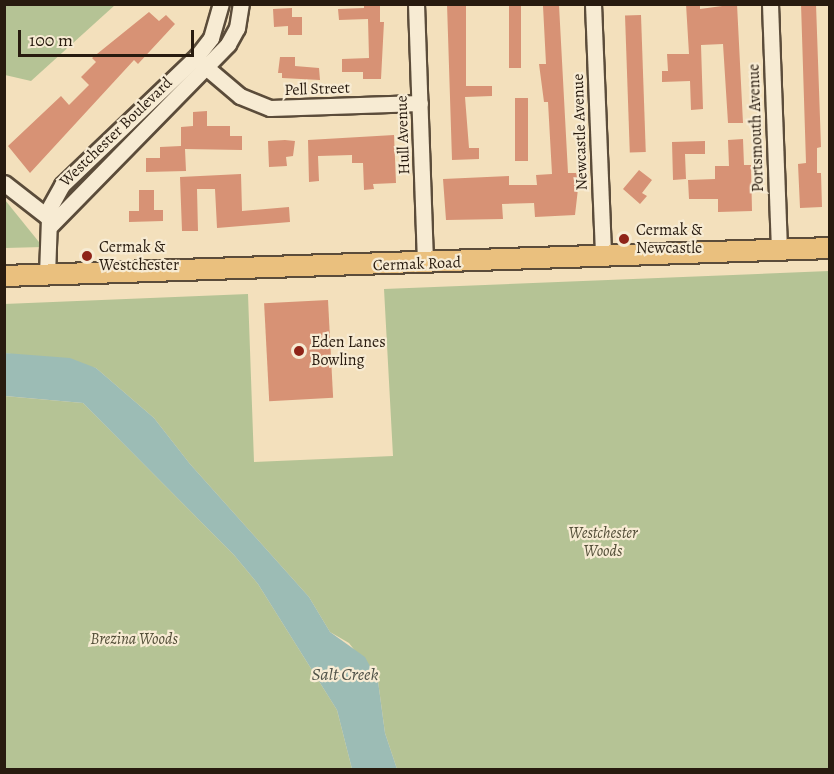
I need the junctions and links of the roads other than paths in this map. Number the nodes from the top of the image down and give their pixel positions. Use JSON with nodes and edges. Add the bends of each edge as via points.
{"nodes":[{"id":1,"x":221,"y":4,"type":"edge"},
{"id":2,"x":241,"y":4,"type":"edge"},
{"id":3,"x":416,"y":4,"type":"edge"},
{"id":4,"x":593,"y":4,"type":"edge"},
{"id":5,"x":770,"y":4,"type":"edge"},
{"id":6,"x":201,"y":63,"type":"junction"},
{"id":7,"x":420,"y":103,"type":"junction"},
{"id":8,"x":4,"y":183,"type":"edge"},
{"id":9,"x":48,"y":219,"type":"junction"},
{"id":10,"x":830,"y":248,"type":"edge"},
{"id":11,"x":779,"y":250,"type":"junction"},
{"id":12,"x":603,"y":257,"type":"junction"},
{"id":13,"x":425,"y":264,"type":"junction"},
{"id":14,"x":47,"y":274,"type":"junction"},
{"id":15,"x":4,"y":276,"type":"edge"}],
"edges":[{"from":1,"to":6,"type":"street","name":"Westchester Boulevard"},
{"from":2,"to":6,"type":"street","name":"Westchester Boulevard","via":[[237,28]]},
{"from":3,"to":7,"type":"street","name":"Hull Avenue"},
{"from":4,"to":12,"type":"street","name":"Newcastle Avenue"},
{"from":5,"to":11,"type":"street","name":"Portsmouth Avenue"},
{"from":6,"to":7,"type":"street","name":"Pell Street","via":[[240,96],[270,108]]},
{"from":6,"to":9,"type":"street","name":"Westchester Boulevard"},
{"from":7,"to":13,"type":"street","name":"Hull Avenue"},
{"from":8,"to":9,"type":"street"},
{"from":9,"to":14,"type":"street"},
{"from":10,"to":11,"type":"main road","name":"Cermak Road"},
{"from":11,"to":12,"type":"main road","name":"Cermak Road"},
{"from":12,"to":13,"type":"main road","name":"Cermak Road"},
{"from":13,"to":14,"type":"main road","name":"Cermak Road"},
{"from":14,"to":15,"type":"main road","name":"Cermak Road"}]}
